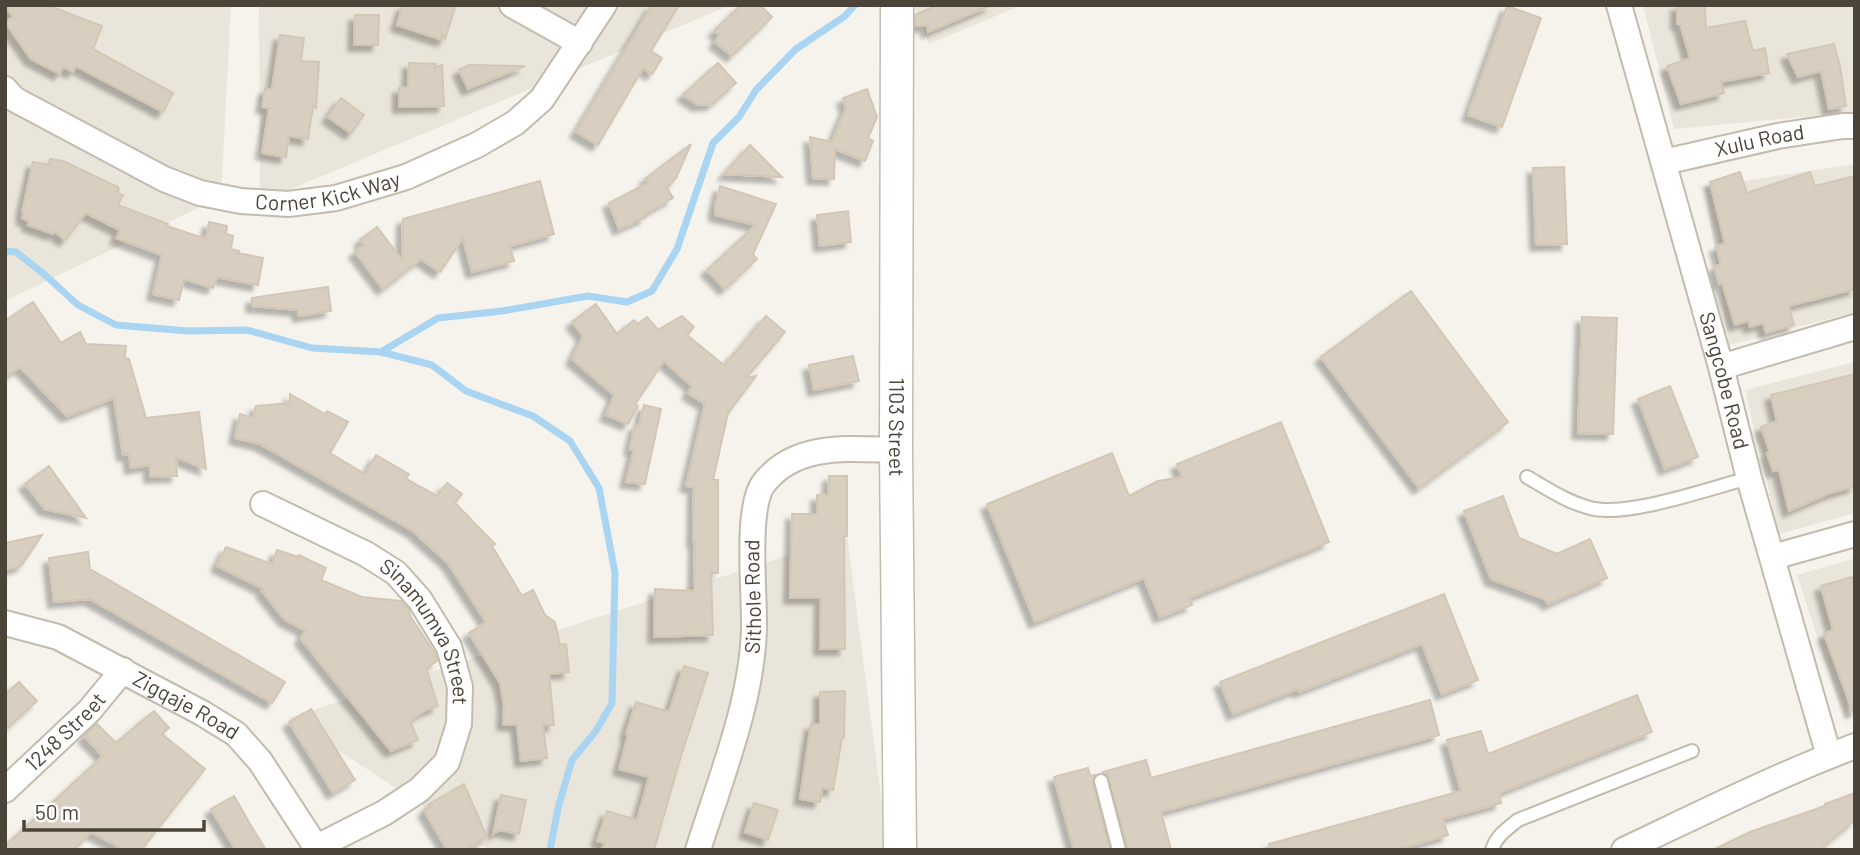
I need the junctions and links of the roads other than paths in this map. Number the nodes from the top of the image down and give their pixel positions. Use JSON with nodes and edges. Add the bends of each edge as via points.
{"nodes":[{"id":1,"x":512,"y":5,"type":"edge"},
{"id":2,"x":604,"y":5,"type":"edge"},
{"id":3,"x":897,"y":5,"type":"edge"},
{"id":4,"x":1619,"y":5,"type":"edge"},
{"id":5,"x":580,"y":43,"type":"junction"},
{"id":6,"x":8,"y":96,"type":"edge"},
{"id":7,"x":1855,"y":126,"type":"edge"},
{"id":8,"x":1664,"y":162,"type":"junction"},
{"id":9,"x":1855,"y":327,"type":"edge"},
{"id":10,"x":1721,"y":367,"type":"junction"},
{"id":11,"x":896,"y":450,"type":"junction"},
{"id":12,"x":1527,"y":477,"type":"dead end"},
{"id":13,"x":1749,"y":478,"type":"junction"},
{"id":14,"x":263,"y":504,"type":"dead end"},
{"id":15,"x":1855,"y":534,"type":"edge"},
{"id":16,"x":1773,"y":557,"type":"junction"},
{"id":17,"x":5,"y":623,"type":"edge"},
{"id":18,"x":123,"y":670,"type":"junction"},
{"id":19,"x":1855,"y":746,"type":"edge"},
{"id":20,"x":1692,"y":751,"type":"dead end"},
{"id":21,"x":1829,"y":756,"type":"junction"},
{"id":22,"x":1101,"y":781,"type":"dead end"},
{"id":23,"x":5,"y":790,"type":"edge"},
{"id":24,"x":317,"y":848,"type":"edge"},
{"id":25,"x":698,"y":850,"type":"edge"},
{"id":26,"x":900,"y":850,"type":"edge"},
{"id":27,"x":1119,"y":850,"type":"edge"},
{"id":28,"x":1492,"y":850,"type":"edge"},
{"id":29,"x":1624,"y":850,"type":"edge"}],
"edges":[{"from":1,"to":5,"type":"street"},
{"from":2,"to":5,"type":"street","name":"Corner Kick Way"},
{"from":3,"to":11,"type":"street","name":"1103 Street"},
{"from":4,"to":8,"type":"street","name":"Sangcobe Road"},
{"from":5,"to":6,"type":"street","name":"Corner Kick Way","via":[[542,99],[515,123],[477,145],[394,180],[336,198],[288,204],[200,193],[164,179]]},
{"from":7,"to":8,"type":"street","name":"Xulu Road","via":[[1778,136]]},
{"from":8,"to":10,"type":"street","name":"Sangcobe Road"},
{"from":9,"to":10,"type":"street"},
{"from":10,"to":13,"type":"street","name":"Sangcobe Road"},
{"from":11,"to":25,"type":"street","name":"Sithole Road","via":[[809,452],[780,466],[761,485],[752,518],[751,671]]},
{"from":11,"to":26,"type":"street","name":"1103 Street"},
{"from":12,"to":13,"type":"lane","via":[[1566,500],[1593,509],[1624,510]]},
{"from":13,"to":16,"type":"street","name":"Sangcobe Road"},
{"from":14,"to":24,"type":"street","name":"Sinamumva Street","via":[[396,573],[420,600],[449,647],[460,687],[459,724],[447,762],[419,790]]},
{"from":15,"to":16,"type":"street"},
{"from":16,"to":21,"type":"street","name":"Sangcobe Road"},
{"from":17,"to":18,"type":"street","name":"Zigqaje Road","via":[[58,637]]},
{"from":18,"to":23,"type":"street","name":"1248 Street","via":[[89,711]]},
{"from":18,"to":24,"type":"street","name":"Zigqaje Road","via":[[236,734],[260,761]]},
{"from":19,"to":21,"type":"street"},
{"from":20,"to":28,"type":"lane","via":[[1518,820],[1495,841]]},
{"from":21,"to":29,"type":"street"},
{"from":22,"to":27,"type":"lane"}]}
